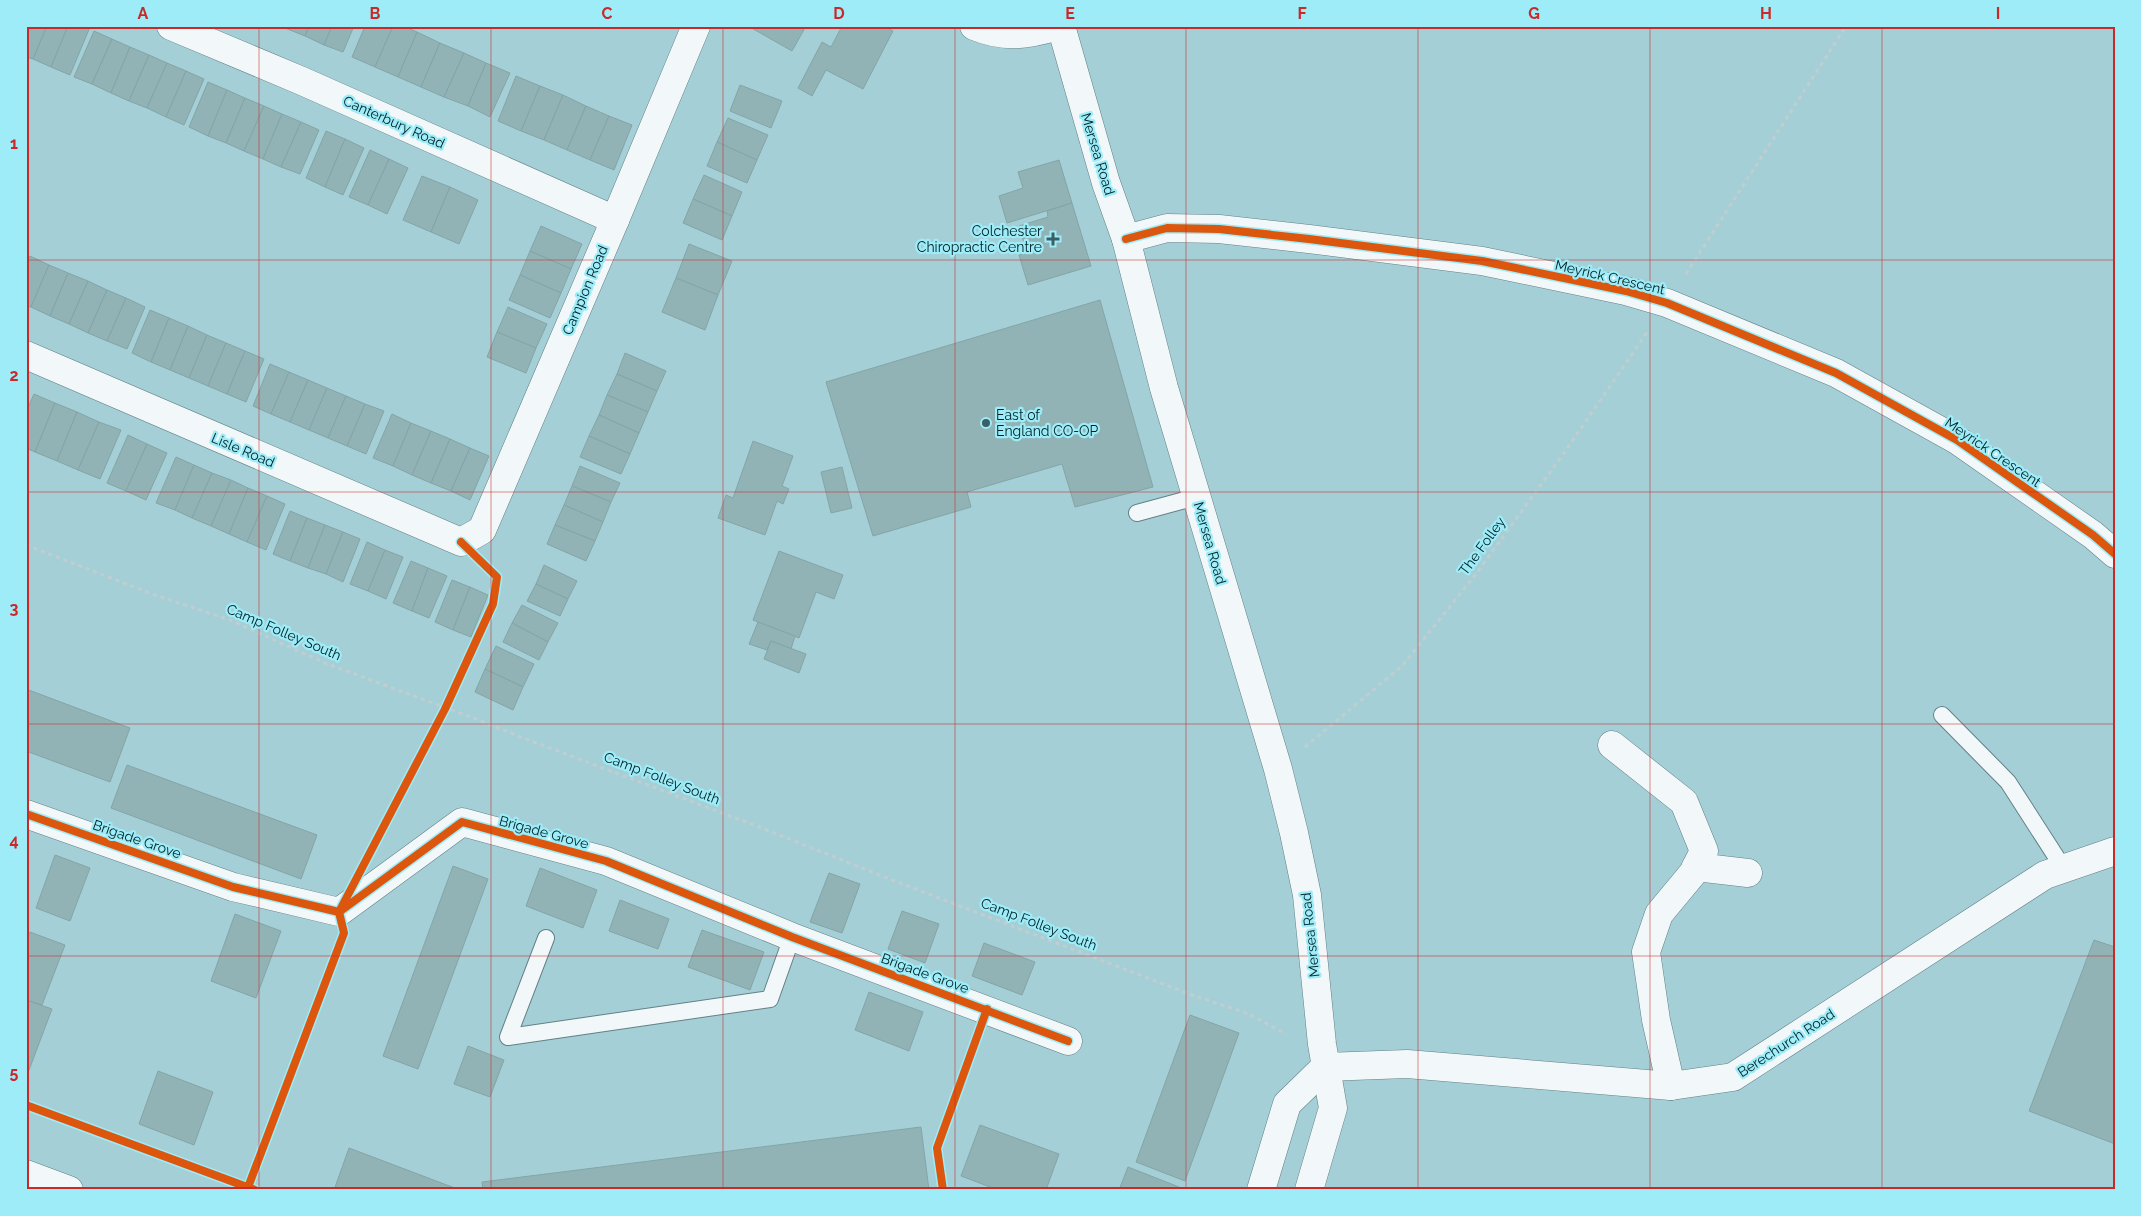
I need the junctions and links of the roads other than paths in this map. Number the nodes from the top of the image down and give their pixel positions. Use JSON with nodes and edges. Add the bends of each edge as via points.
{"nodes":[{"id":1,"x":171,"y":26,"type":"edge"},
{"id":2,"x":696,"y":26,"type":"edge"},
{"id":3,"x":974,"y":26,"type":"edge"},
{"id":4,"x":1060,"y":26,"type":"edge"},
{"id":5,"x":616,"y":220,"type":"junction"},
{"id":6,"x":1126,"y":239,"type":"junction"},
{"id":7,"x":26,"y":355,"type":"edge"},
{"id":8,"x":1196,"y":497,"type":"junction"},
{"id":9,"x":1137,"y":513,"type":"dead end"},
{"id":10,"x":461,"y":542,"type":"joint"},
{"id":11,"x":2115,"y":554,"type":"edge"},
{"id":12,"x":1942,"y":715,"type":"dead end"},
{"id":13,"x":1612,"y":745,"type":"dead end"},
{"id":14,"x":26,"y":814,"type":"edge"},
{"id":15,"x":2115,"y":851,"type":"edge"},
{"id":16,"x":1696,"y":867,"type":"junction"},
{"id":17,"x":2064,"y":868,"type":"junction"},
{"id":18,"x":1748,"y":873,"type":"dead end"},
{"id":19,"x":792,"y":937,"type":"junction"},
{"id":20,"x":546,"y":938,"type":"dead end"},
{"id":21,"x":1068,"y":1041,"type":"dead end"},
{"id":22,"x":1324,"y":1067,"type":"junction"},
{"id":23,"x":1671,"y":1086,"type":"junction"},
{"id":24,"x":26,"y":1174,"type":"edge"},
{"id":25,"x":69,"y":1190,"type":"edge"},
{"id":26,"x":1261,"y":1190,"type":"edge"},
{"id":27,"x":1308,"y":1190,"type":"edge"}],
"edges":[{"from":1,"to":5,"type":"street","name":"Canterbury Road"},
{"from":2,"to":5,"type":"street","name":"Campion Road"},
{"from":3,"to":4,"type":"street","via":[[1009,36]]},
{"from":4,"to":6,"type":"street","name":"Mersea Road","via":[[1106,183]]},
{"from":5,"to":10,"type":"street","name":"Campion Road","via":[[482,530]]},
{"from":6,"to":8,"type":"street","name":"Mersea Road"},
{"from":6,"to":11,"type":"street","name":"Meyrick Crescent","via":[[1167,228],[1219,229],[1310,239],[1482,261],[1626,291],[1667,303],[1836,373],[1957,440],[2093,535]]},
{"from":7,"to":10,"type":"street","name":"Lisle Road"},
{"from":8,"to":9,"type":"lane"},
{"from":8,"to":22,"type":"street","name":"Mersea Road","via":[[1278,769],[1294,833],[1307,895]]},
{"from":12,"to":17,"type":"lane","via":[[2008,782]]},
{"from":13,"to":16,"type":"street","via":[[1684,802],[1704,851]]},
{"from":14,"to":19,"type":"street","name":"Brigade Grove","via":[[232,887],[339,912],[462,822],[606,861]]},
{"from":15,"to":17,"type":"street","name":"Berechurch Road"},
{"from":16,"to":18,"type":"street"},
{"from":16,"to":23,"type":"street","via":[[1659,914],[1646,952],[1656,1020]]},
{"from":17,"to":23,"type":"street","name":"Berechurch Road","via":[[2045,875],[1733,1077]]},
{"from":19,"to":20,"type":"lane","via":[[770,999],[508,1037]]},
{"from":19,"to":21,"type":"street","name":"Brigade Grove"},
{"from":22,"to":23,"type":"street","name":"Berechurch Road","via":[[1407,1064]]},
{"from":22,"to":26,"type":"street","via":[[1287,1104]]},
{"from":22,"to":27,"type":"street","name":"Mersea Road","via":[[1333,1108]]},
{"from":24,"to":25,"type":"street"}]}
